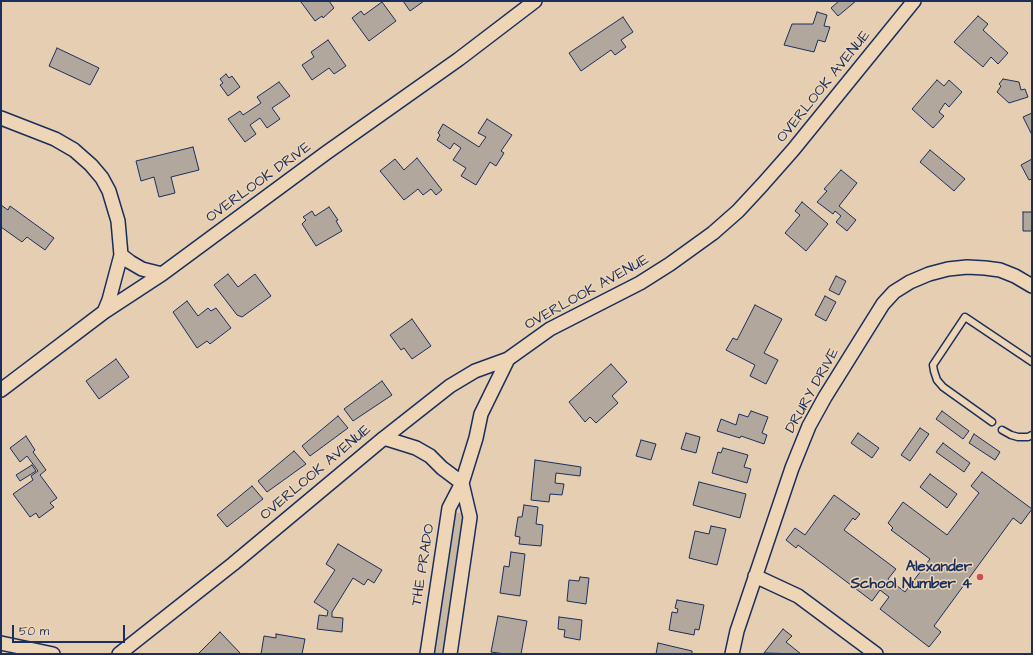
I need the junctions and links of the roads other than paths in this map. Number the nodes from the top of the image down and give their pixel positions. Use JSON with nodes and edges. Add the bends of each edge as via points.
{"nodes":[{"id":1,"x":535,"y":1,"type":"edge"},
{"id":2,"x":914,"y":1,"type":"edge"},
{"id":3,"x":1,"y":118,"type":"edge"},
{"id":4,"x":121,"y":255,"type":"junction"},
{"id":5,"x":162,"y":274,"type":"junction"},
{"id":6,"x":1032,"y":286,"type":"edge"},
{"id":7,"x":104,"y":312,"type":"junction"},
{"id":8,"x":508,"y":359,"type":"junction"},
{"id":9,"x":1032,"y":362,"type":"edge"},
{"id":10,"x":1,"y":390,"type":"edge"},
{"id":11,"x":992,"y":422,"type":"dead end"},
{"id":12,"x":1002,"y":430,"type":"dead end"},
{"id":13,"x":1032,"y":435,"type":"edge"},
{"id":14,"x":384,"y":438,"type":"junction"},
{"id":15,"x":462,"y":483,"type":"junction"},
{"id":16,"x":755,"y":576,"type":"junction"},
{"id":17,"x":1,"y":643,"type":"edge"},
{"id":18,"x":53,"y":654,"type":"edge"},
{"id":19,"x":119,"y":654,"type":"edge"},
{"id":20,"x":427,"y":654,"type":"edge"},
{"id":21,"x":450,"y":654,"type":"edge"},
{"id":22,"x":732,"y":654,"type":"edge"},
{"id":23,"x":876,"y":654,"type":"edge"}],
"edges":[{"from":1,"to":5,"type":"street","name":"OVERLOOK DRIVE"},
{"from":2,"to":8,"type":"street","name":"OVERLOOK AVENUE","via":[[788,156],[718,229],[658,272],[550,329]]},
{"from":3,"to":4,"type":"street","via":[[55,139],[74,150],[91,165],[102,178],[118,221]]},
{"from":4,"to":5,"type":"street","via":[[142,269]]},
{"from":4,"to":7,"type":"street"},
{"from":5,"to":7,"type":"street","name":"OVERLOOK DRIVE"},
{"from":6,"to":16,"type":"street","name":"DRURY DRIVE","via":[[1000,270],[966,267],[929,274],[894,292],[883,304],[809,426]]},
{"from":7,"to":10,"type":"street","name":"OVERLOOK DRIVE"},
{"from":8,"to":14,"type":"street","name":"OVERLOOK AVENUE","via":[[474,371],[450,386]]},
{"from":8,"to":15,"type":"street","name":"THE PRADO","via":[[481,414]]},
{"from":9,"to":11,"type":"lane","via":[[965,317],[933,365],[937,380],[943,386]]},
{"from":12,"to":13,"type":"lane","via":[[1018,437]]},
{"from":14,"to":15,"type":"street","via":[[416,448],[430,456]]},
{"from":14,"to":19,"type":"street","name":"OVERLOOK AVENUE","via":[[233,564]]},
{"from":15,"to":20,"type":"street","name":"THE PRADO","via":[[449,508]]},
{"from":15,"to":21,"type":"street","via":[[470,517]]},
{"from":16,"to":22,"type":"street","name":"DRURY DRIVE"},
{"from":16,"to":23,"type":"street","via":[[798,596]]},
{"from":17,"to":18,"type":"street"}]}
